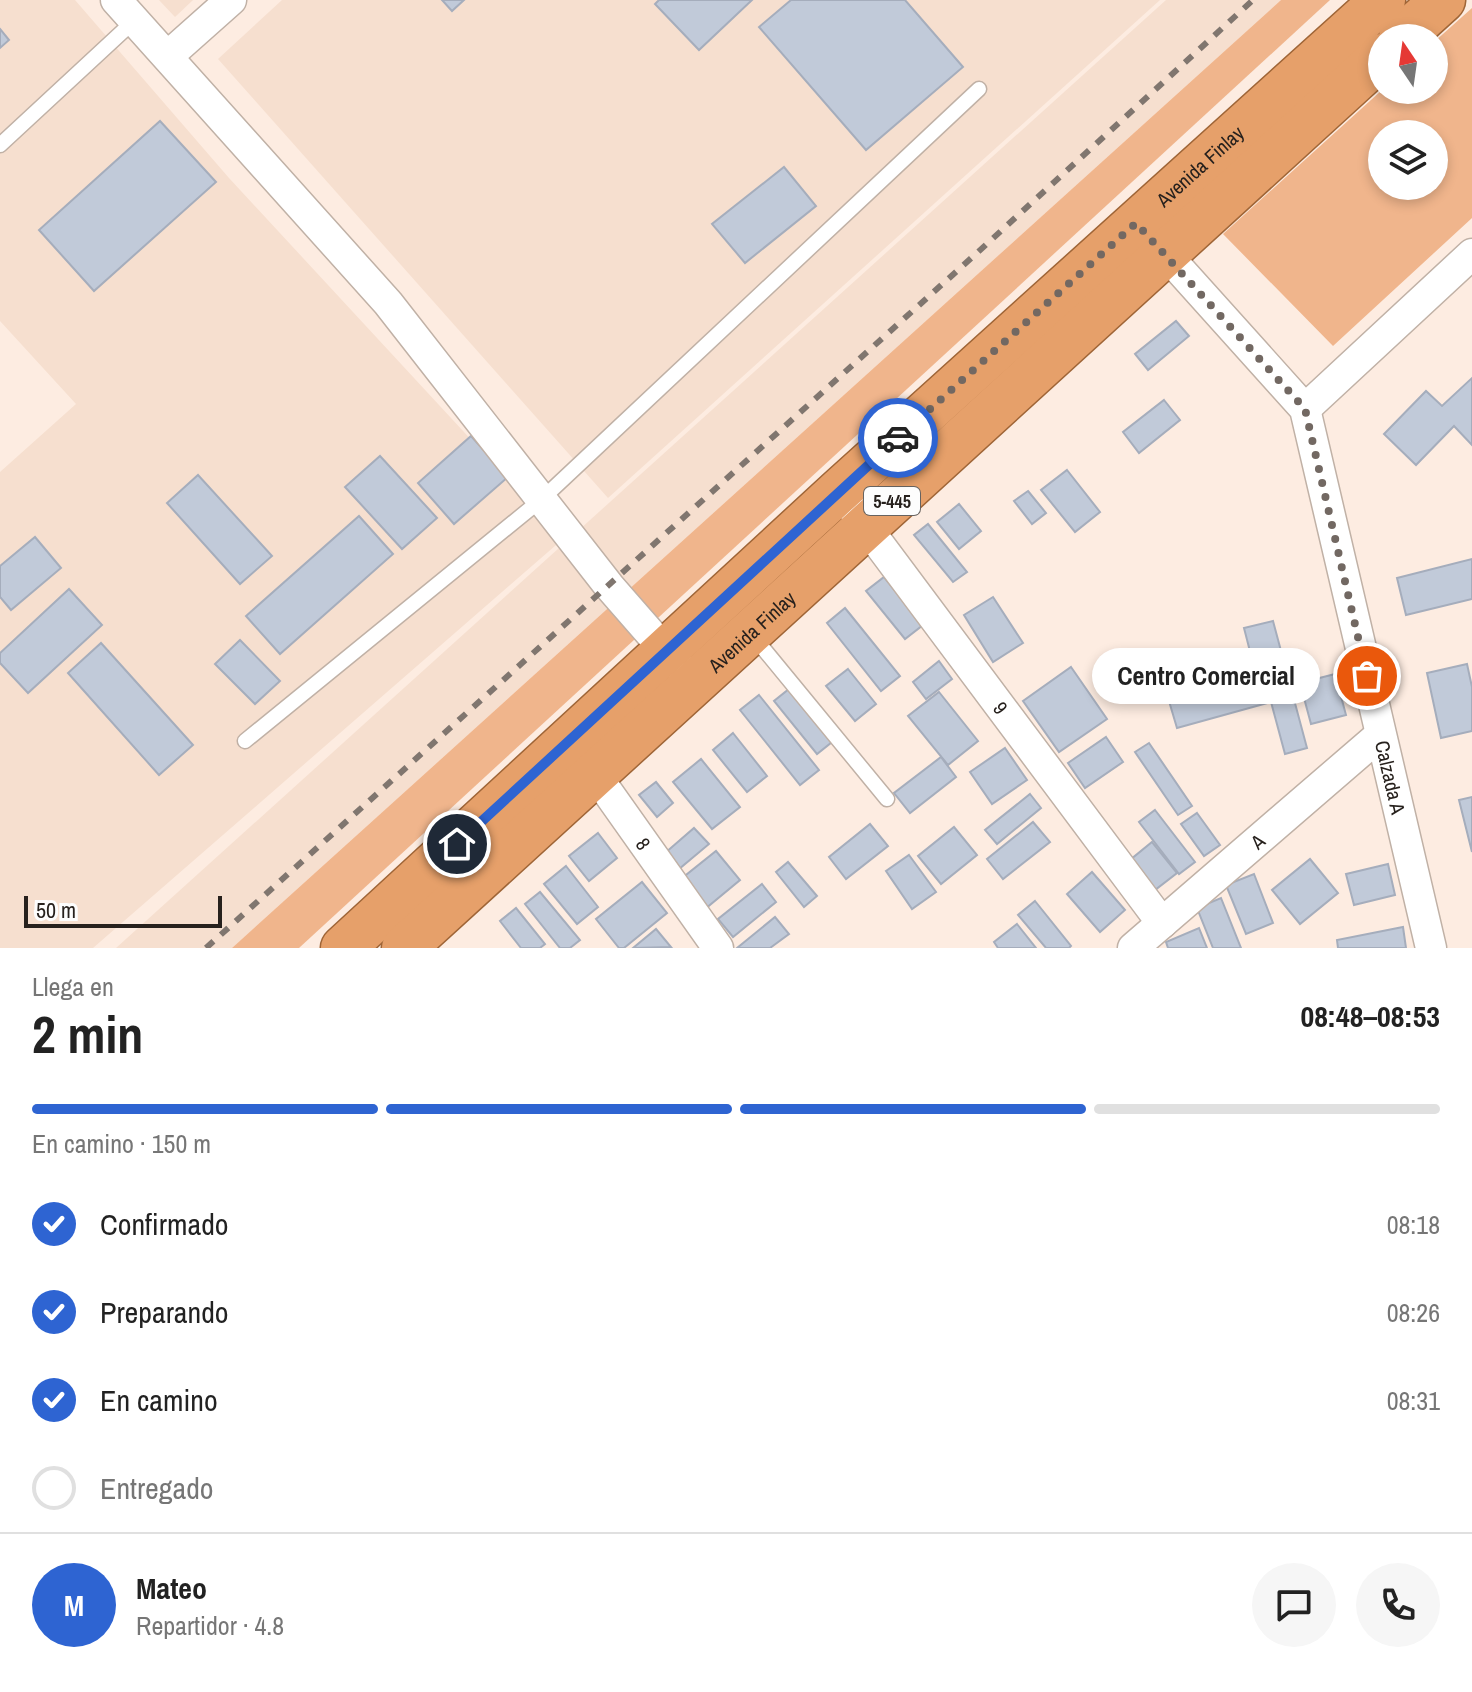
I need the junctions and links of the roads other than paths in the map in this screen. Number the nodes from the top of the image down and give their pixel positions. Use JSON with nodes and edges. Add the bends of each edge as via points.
{"nodes":[{"id":1,"x":231,"y":0,"type":"edge"},
{"id":2,"x":1383,"y":0,"type":"edge"},
{"id":3,"x":1443,"y":0,"type":"edge"},
{"id":4,"x":125,"y":10,"type":"edge"},
{"id":5,"x":1416,"y":24,"type":"edge"},
{"id":6,"x":168,"y":56,"type":"junction"},
{"id":7,"x":1368,"y":69,"type":"edge"},
{"id":8,"x":979,"y":89,"type":"dead end"},
{"id":9,"x":0,"y":145,"type":"edge"},
{"id":10,"x":1136,"y":223,"type":"junction"},
{"id":11,"x":1166,"y":254,"type":"junction"},
{"id":12,"x":1472,"y":254,"type":"edge"},
{"id":13,"x":1305,"y":409,"type":"junction"},
{"id":14,"x":839,"y":491,"type":"junction"},
{"id":15,"x":542,"y":499,"type":"junction"},
{"id":16,"x":865,"y":526,"type":"junction"},
{"id":17,"x":750,"y":633,"type":"junction"},
{"id":18,"x":666,"y":651,"type":"junction"},
{"id":19,"x":695,"y":684,"type":"junction"},
{"id":20,"x":1380,"y":735,"type":"junction"},
{"id":21,"x":571,"y":740,"type":"junction"},
{"id":22,"x":245,"y":741,"type":"dead end"},
{"id":23,"x":596,"y":774,"type":"junction"},
{"id":24,"x":887,"y":799,"type":"dead end"},
{"id":25,"x":1162,"y":923,"type":"junction"},
{"id":26,"x":343,"y":948,"type":"edge"},
{"id":27,"x":404,"y":948,"type":"edge"},
{"id":28,"x":718,"y":948,"type":"edge"},
{"id":29,"x":1133,"y":948,"type":"edge"},
{"id":30,"x":1431,"y":948,"type":"edge"}],
"edges":[{"from":1,"to":6,"type":"street"},
{"from":2,"to":10,"type":"highway","name":"Avenida Finlay","number":"5-445"},
{"from":3,"to":5,"type":"highway"},
{"from":4,"to":6,"type":"street"},
{"from":4,"to":9,"type":"lane"},
{"from":6,"to":15,"type":"street","via":[[388,303]]},
{"from":7,"to":11,"type":"highway","name":"Avenida Finlay","number":"5-445"},
{"from":8,"to":15,"type":"lane"},
{"from":10,"to":11,"type":"street"},
{"from":10,"to":14,"type":"highway","name":"Avenida Finlay","number":"5-445"},
{"from":11,"to":13,"type":"street"},
{"from":11,"to":16,"type":"highway","name":"Avenida Finlay","number":"5-445"},
{"from":12,"to":13,"type":"street"},
{"from":13,"to":20,"type":"street","name":"Calzada A"},
{"from":14,"to":16,"type":"street","name":"9"},
{"from":14,"to":18,"type":"highway","name":"Avenida Finlay","number":"5-445"},
{"from":15,"to":18,"type":"street"},
{"from":15,"to":22,"type":"lane"},
{"from":16,"to":17,"type":"highway","name":"Avenida Finlay","number":"5-445"},
{"from":16,"to":25,"type":"street","name":"9"},
{"from":17,"to":19,"type":"highway","name":"Avenida Finlay","number":"5-445"},
{"from":17,"to":24,"type":"lane"},
{"from":18,"to":19,"type":"street"},
{"from":18,"to":21,"type":"highway","name":"Avenida Finlay","number":"5-445"},
{"from":19,"to":23,"type":"highway","name":"Avenida Finlay","number":"5-445"},
{"from":20,"to":25,"type":"street","name":"A"},
{"from":20,"to":30,"type":"street","name":"Calzada A"},
{"from":21,"to":23,"type":"street","name":"8"},
{"from":21,"to":26,"type":"highway","name":"Avenida Finlay","number":"5-445"},
{"from":23,"to":27,"type":"highway","name":"Avenida Finlay","number":"5-445"},
{"from":23,"to":28,"type":"street","name":"8"},
{"from":25,"to":29,"type":"street","name":"A"}]}
